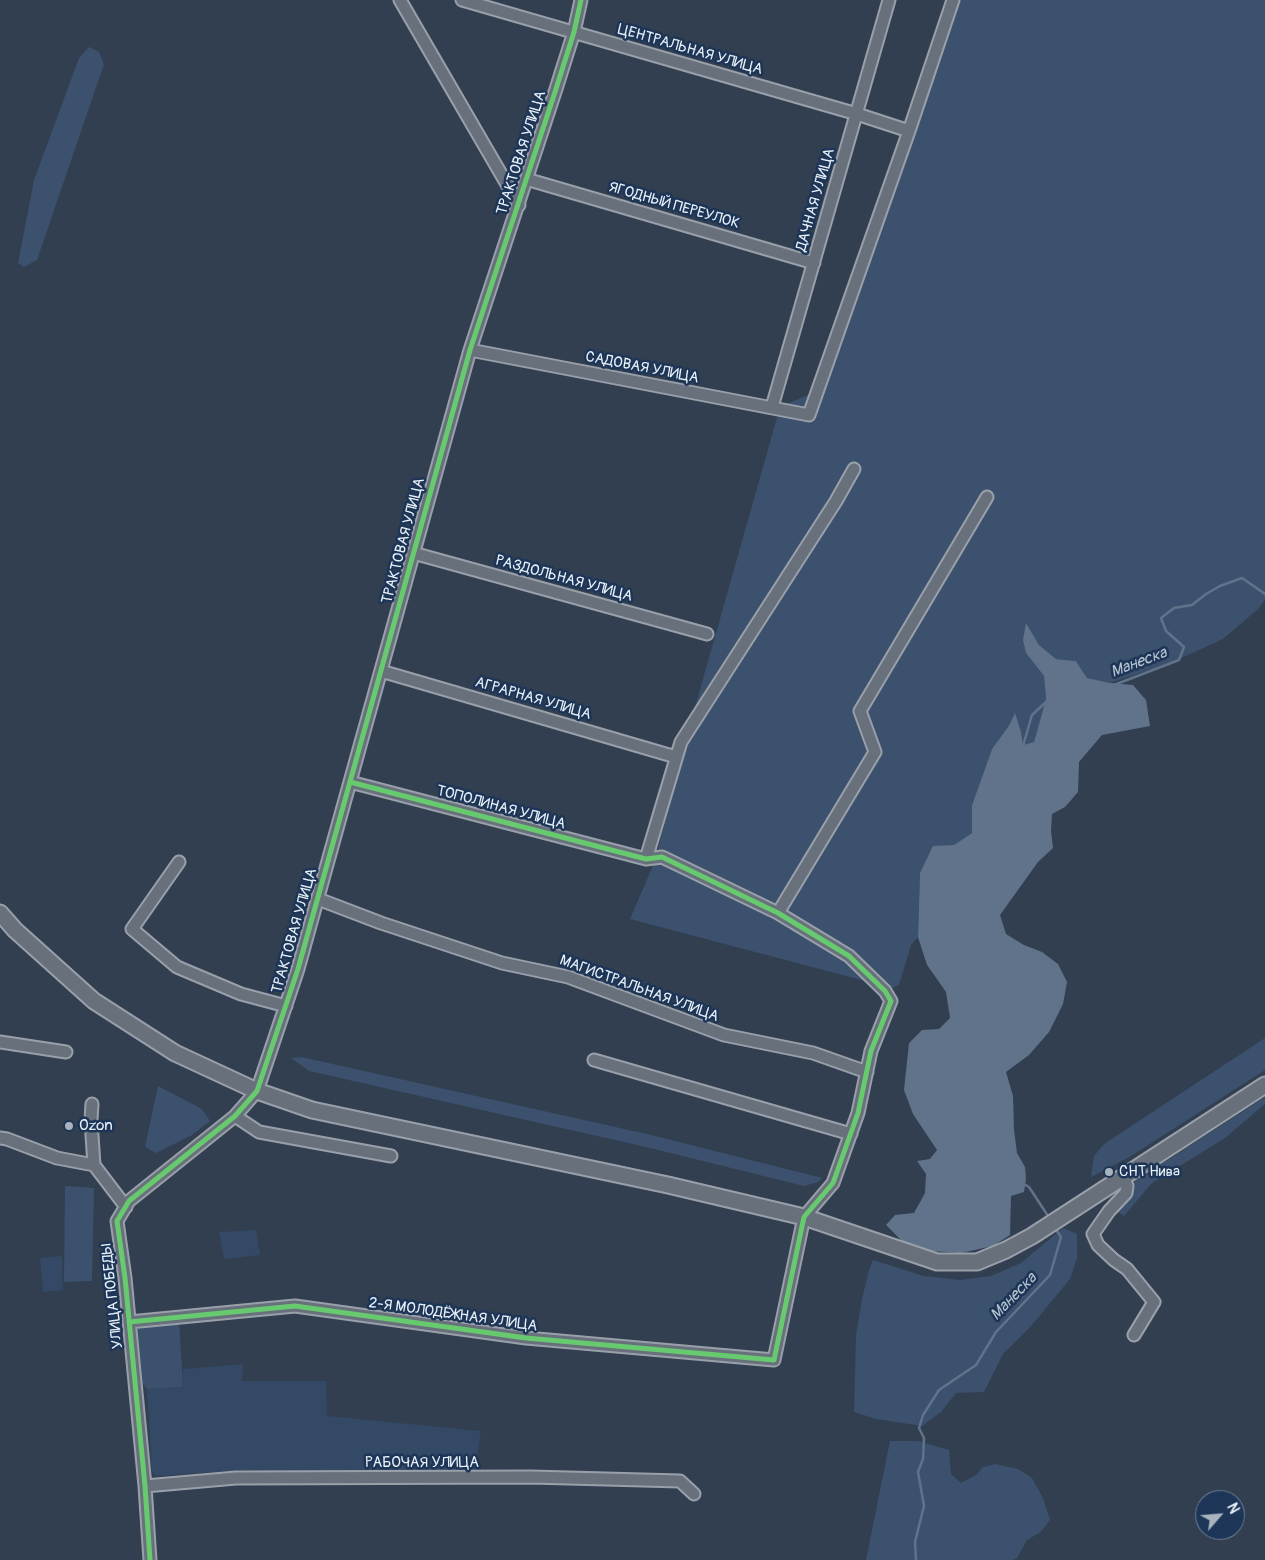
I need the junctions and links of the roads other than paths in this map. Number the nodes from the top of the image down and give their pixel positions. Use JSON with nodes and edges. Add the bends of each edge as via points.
{"nodes":[{"id":1,"x":400,"y":0,"type":"edge"},
{"id":2,"x":462,"y":0,"type":"edge"},
{"id":3,"x":581,"y":0,"type":"edge"},
{"id":4,"x":889,"y":0,"type":"edge"},
{"id":5,"x":953,"y":0,"type":"edge"},
{"id":6,"x":574,"y":32,"type":"junction"},
{"id":7,"x":857,"y":114,"type":"junction"},
{"id":8,"x":909,"y":131,"type":"junction"},
{"id":9,"x":526,"y":178,"type":"junction"},
{"id":10,"x":519,"y":205,"type":"junction"},
{"id":11,"x":814,"y":263,"type":"junction"},
{"id":12,"x":470,"y":350,"type":"junction"},
{"id":13,"x":772,"y":408,"type":"junction"},
{"id":14,"x":854,"y":470,"type":"dead end"},
{"id":15,"x":987,"y":497,"type":"dead end"},
{"id":16,"x":413,"y":553,"type":"junction"},
{"id":17,"x":707,"y":634,"type":"dead end"},
{"id":18,"x":381,"y":671,"type":"junction"},
{"id":19,"x":676,"y":756,"type":"junction"},
{"id":20,"x":350,"y":782,"type":"junction"},
{"id":21,"x":646,"y":859,"type":"junction"},
{"id":22,"x":178,"y":862,"type":"dead end"},
{"id":23,"x":318,"y":899,"type":"junction"},
{"id":24,"x":0,"y":913,"type":"edge"},
{"id":25,"x":778,"y":913,"type":"junction"},
{"id":26,"x":286,"y":1006,"type":"junction"},
{"id":27,"x":0,"y":1042,"type":"edge"},
{"id":28,"x":66,"y":1052,"type":"dead end"},
{"id":29,"x":594,"y":1060,"type":"dead end"},
{"id":30,"x":866,"y":1072,"type":"junction"},
{"id":31,"x":1265,"y":1085,"type":"edge"},
{"id":32,"x":257,"y":1091,"type":"junction"},
{"id":33,"x":92,"y":1104,"type":"dead end"},
{"id":34,"x":235,"y":1116,"type":"junction"},
{"id":35,"x":850,"y":1134,"type":"junction"},
{"id":36,"x":0,"y":1138,"type":"edge"},
{"id":37,"x":391,"y":1156,"type":"dead end"},
{"id":38,"x":94,"y":1165,"type":"junction"},
{"id":39,"x":1123,"y":1176,"type":"junction"},
{"id":40,"x":126,"y":1206,"type":"junction"},
{"id":41,"x":804,"y":1217,"type":"junction"},
{"id":42,"x":129,"y":1322,"type":"junction"},
{"id":43,"x":1134,"y":1335,"type":"dead end"},
{"id":44,"x":145,"y":1486,"type":"junction"},
{"id":45,"x":694,"y":1494,"type":"dead end"},
{"id":46,"x":150,"y":1560,"type":"edge"}],
"edges":[{"from":1,"to":10,"type":"street"},
{"from":2,"to":6,"type":"street","name":"ЦЕНТРАЛЬНАЯ УЛИЦА"},
{"from":3,"to":6,"type":"street","name":"ТРАКТОВАЯ УЛИЦА"},
{"from":4,"to":7,"type":"street","name":"ДАЧНАЯ УЛИЦА"},
{"from":5,"to":8,"type":"street"},
{"from":6,"to":7,"type":"street","name":"ЦЕНТРАЛЬНАЯ УЛИЦА"},
{"from":6,"to":9,"type":"street","name":"ТРАКТОВАЯ УЛИЦА"},
{"from":7,"to":8,"type":"street","name":"ЦЕНТРАЛЬНАЯ УЛИЦА"},
{"from":7,"to":11,"type":"street","name":"ДАЧНАЯ УЛИЦА"},
{"from":8,"to":13,"type":"street","name":"САДОВАЯ УЛИЦА","via":[[809,415]]},
{"from":9,"to":10,"type":"street","name":"ТРАКТОВАЯ УЛИЦА"},
{"from":9,"to":11,"type":"street","name":"ЯГОДНЫЙ ПЕРЕУЛОК"},
{"from":10,"to":12,"type":"street","name":"ТРАКТОВАЯ УЛИЦА"},
{"from":11,"to":13,"type":"street","name":"ДАЧНАЯ УЛИЦА"},
{"from":12,"to":13,"type":"street","name":"САДОВАЯ УЛИЦА"},
{"from":12,"to":16,"type":"street","name":"ТРАКТОВАЯ УЛИЦА"},
{"from":14,"to":19,"type":"street","via":[[680,742]]},
{"from":15,"to":25,"type":"street","via":[[860,711],[875,752]]},
{"from":16,"to":17,"type":"street","name":"РАЗДОЛЬНАЯ УЛИЦА"},
{"from":16,"to":18,"type":"street","name":"ТРАКТОВАЯ УЛИЦА"},
{"from":18,"to":19,"type":"street","name":"АГРАРНАЯ УЛИЦА"},
{"from":18,"to":20,"type":"street","name":"ТРАКТОВАЯ УЛИЦА"},
{"from":19,"to":21,"type":"street"},
{"from":20,"to":21,"type":"street","name":"ТОПОЛИНАЯ УЛИЦА"},
{"from":20,"to":23,"type":"street","name":"ТРАКТОВАЯ УЛИЦА"},
{"from":21,"to":25,"type":"street","name":"ТОПОЛИНАЯ УЛИЦА","via":[[662,856]]},
{"from":22,"to":26,"type":"street","via":[[132,929],[177,968],[241,994]]},
{"from":23,"to":26,"type":"street","name":"ТРАКТОВАЯ УЛИЦА"},
{"from":23,"to":30,"type":"street","name":"МАГИСТРАЛЬНАЯ УЛИЦА","via":[[502,963],[568,977],[724,1035],[813,1053]]},
{"from":24,"to":32,"type":"main road","via":[[94,1000],[175,1053]]},
{"from":25,"to":30,"type":"street","name":"ТОПОЛИНАЯ УЛИЦА","via":[[849,956],[891,1001]]},
{"from":26,"to":32,"type":"street","name":"ТРАКТОВАЯ УЛИЦА"},
{"from":27,"to":28,"type":"street"},
{"from":29,"to":35,"type":"street"},
{"from":30,"to":35,"type":"street"},
{"from":31,"to":39,"type":"main road"},
{"from":32,"to":34,"type":"street","name":"УЛИЦА ПОБЕДЫ"},
{"from":32,"to":41,"type":"main road","via":[[312,1110]]},
{"from":33,"to":38,"type":"street"},
{"from":34,"to":37,"type":"street","via":[[259,1132]]},
{"from":34,"to":40,"type":"street","name":"УЛИЦА ПОБЕДЫ"},
{"from":35,"to":41,"type":"street","via":[[833,1183]]},
{"from":36,"to":38,"type":"street","via":[[57,1158]]},
{"from":38,"to":40,"type":"street"},
{"from":39,"to":41,"type":"main road","via":[[1032,1236],[977,1262],[937,1262]]},
{"from":39,"to":43,"type":"street","via":[[1126,1193],[1093,1234],[1098,1245],[1127,1269],[1154,1302]]},
{"from":40,"to":42,"type":"street","name":"УЛИЦА ПОБЕДЫ","via":[[117,1221]]},
{"from":41,"to":42,"type":"street","name":"2-Я МОЛОДЁЖНАЯ УЛИЦА","via":[[774,1360],[526,1338],[295,1306]]},
{"from":42,"to":44,"type":"street","name":"УЛИЦА ПОБЕДЫ"},
{"from":44,"to":45,"type":"street","name":"РАБОЧАЯ УЛИЦА","via":[[236,1478],[531,1477],[680,1481]]},
{"from":44,"to":46,"type":"street","name":"УЛИЦА ПОБЕДЫ"}]}
